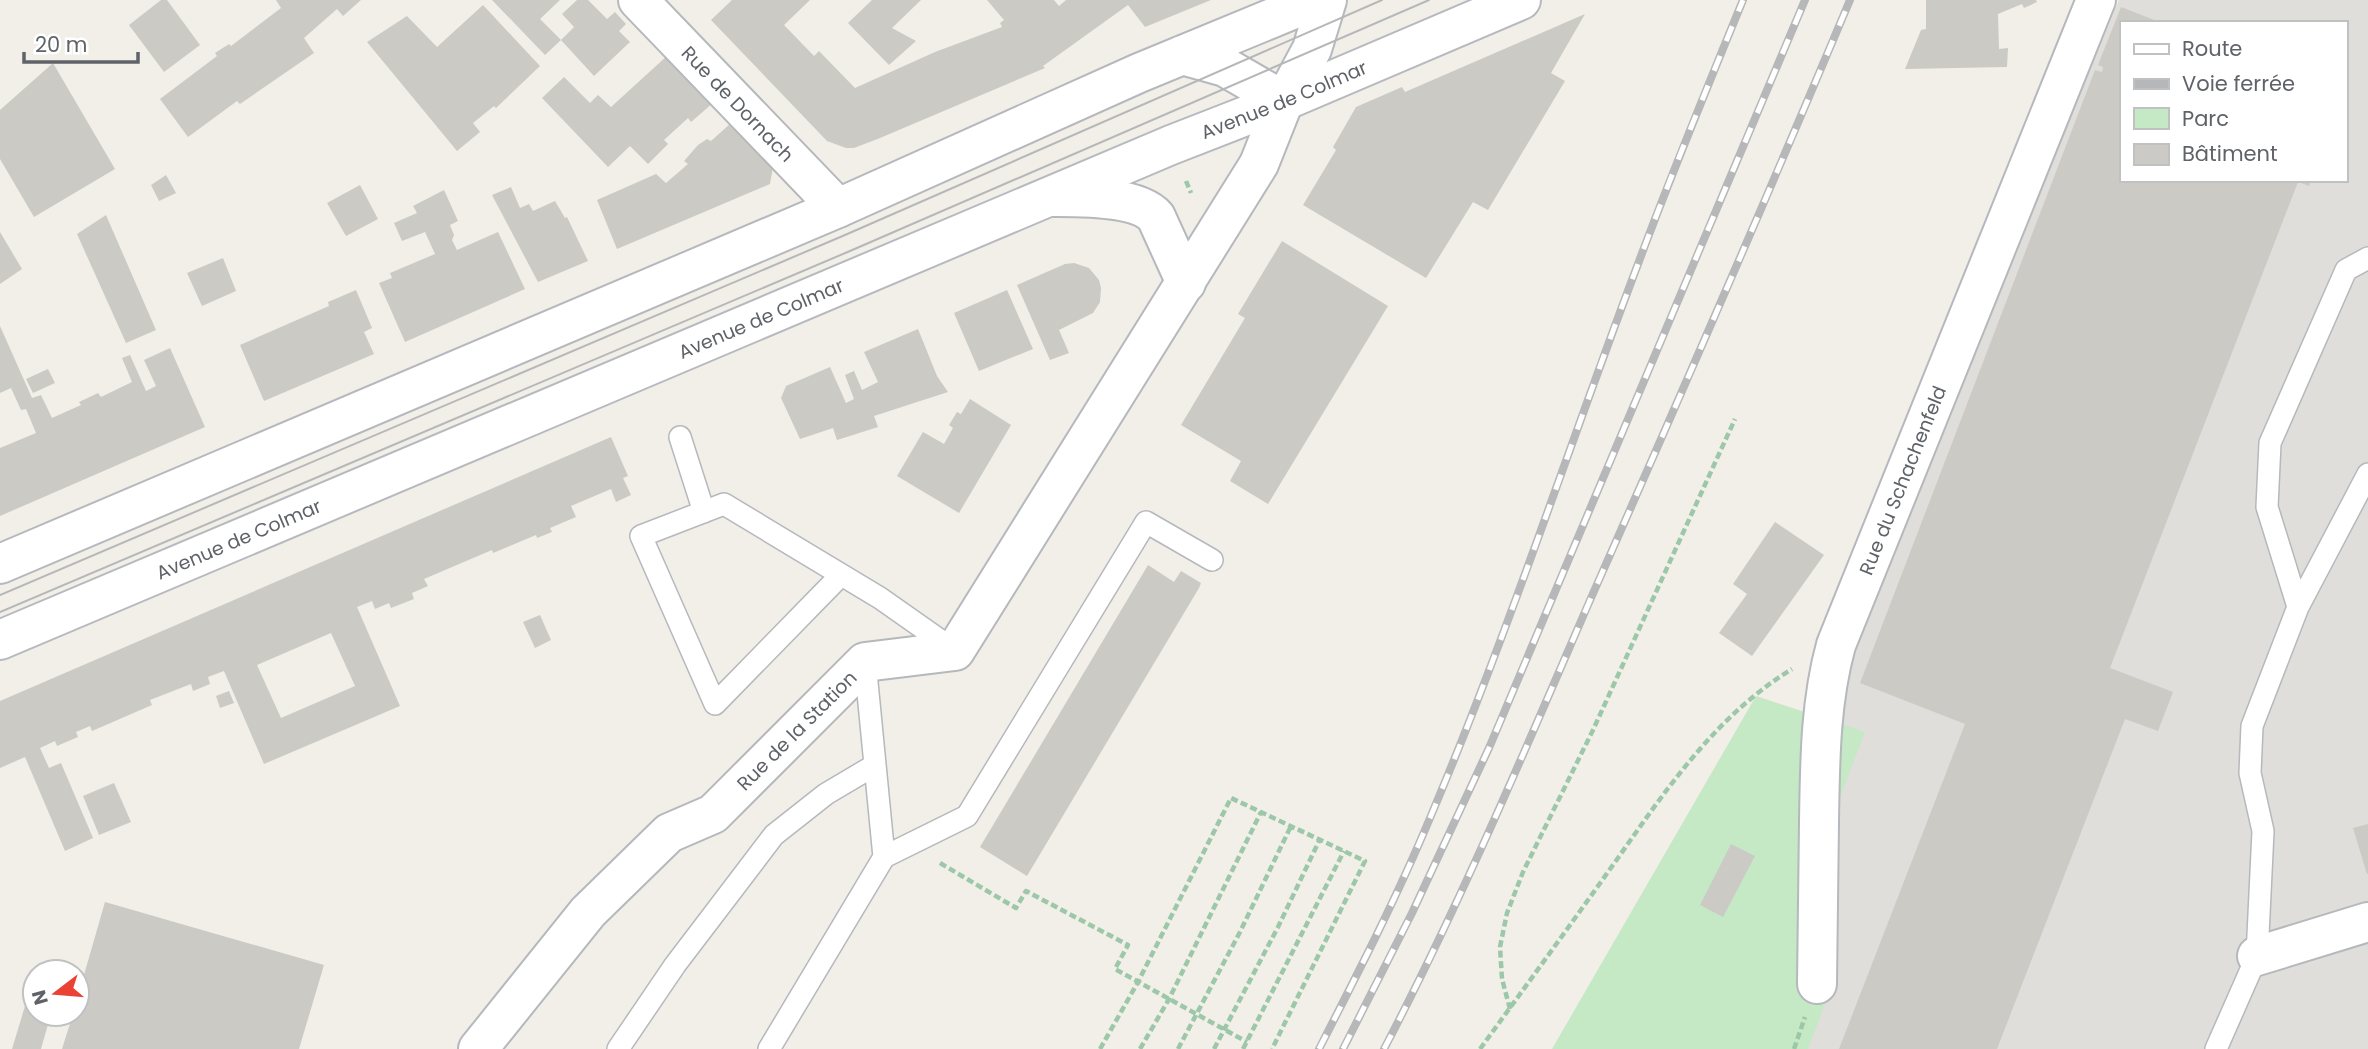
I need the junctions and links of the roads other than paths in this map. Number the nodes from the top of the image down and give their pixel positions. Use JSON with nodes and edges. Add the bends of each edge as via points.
{"nodes":[{"id":1,"x":1316,"y":0,"type":"edge"},
{"id":2,"x":1327,"y":0,"type":"edge"},
{"id":3,"x":1521,"y":0,"type":"edge"},
{"id":4,"x":2096,"y":0,"type":"edge"},
{"id":5,"x":647,"y":3,"type":"edge"},
{"id":6,"x":1182,"y":55,"type":"junction"},
{"id":7,"x":1284,"y":101,"type":"junction"},
{"id":8,"x":1053,"y":197,"type":"junction"},
{"id":9,"x":838,"y":208,"type":"junction"},
{"id":10,"x":2368,"y":258,"type":"edge"},
{"id":11,"x":1186,"y":283,"type":"junction"},
{"id":12,"x":680,"y":437,"type":"dead end"},
{"id":13,"x":2368,"y":474,"type":"edge"},
{"id":14,"x":704,"y":512,"type":"junction"},
{"id":15,"x":1212,"y":560,"type":"dead end"},
{"id":16,"x":0,"y":564,"type":"edge"},
{"id":17,"x":841,"y":575,"type":"junction"},
{"id":18,"x":2298,"y":607,"type":"junction"},
{"id":19,"x":0,"y":639,"type":"edge"},
{"id":20,"x":955,"y":651,"type":"junction"},
{"id":21,"x":865,"y":662,"type":"junction"},
{"id":22,"x":875,"y":765,"type":"junction"},
{"id":23,"x":884,"y":857,"type":"junction"},
{"id":24,"x":2368,"y":922,"type":"edge"},
{"id":25,"x":2257,"y":956,"type":"junction"},
{"id":26,"x":1817,"y":984,"type":"dead end"},
{"id":27,"x":478,"y":1049,"type":"edge"},
{"id":28,"x":618,"y":1049,"type":"edge"},
{"id":29,"x":769,"y":1049,"type":"edge"},
{"id":30,"x":2216,"y":1049,"type":"edge"}],
"edges":[{"from":1,"to":6,"type":"street"},
{"from":2,"to":7,"type":"street","via":[[1312,49]]},
{"from":3,"to":7,"type":"street","name":"Avenue de Colmar"},
{"from":4,"to":26,"type":"street","name":"Rue du Schachenfeld","via":[[1828,672],[1821,735]]},
{"from":5,"to":9,"type":"street","name":"Rue de Dornach"},
{"from":6,"to":7,"type":"street","via":[[1225,67]]},
{"from":6,"to":9,"type":"street"},
{"from":7,"to":8,"type":"street","name":"Avenue de Colmar"},
{"from":7,"to":11,"type":"street","via":[[1259,164]]},
{"from":8,"to":11,"type":"street","via":[[1108,198],[1151,210]]},
{"from":8,"to":19,"type":"street","name":"Avenue de Colmar"},
{"from":9,"to":16,"type":"street"},
{"from":10,"to":18,"type":"lane","via":[[2346,270],[2270,443],[2267,507]]},
{"from":11,"to":20,"type":"street"},
{"from":12,"to":14,"type":"lane"},
{"from":13,"to":18,"type":"lane"},
{"from":14,"to":17,"type":"lane","via":[[724,504]]},
{"from":14,"to":17,"type":"lane","via":[[641,536],[715,704]]},
{"from":15,"to":23,"type":"lane","via":[[1146,522],[967,816]]},
{"from":17,"to":20,"type":"lane"},
{"from":18,"to":25,"type":"lane","via":[[2252,726],[2250,773],[2263,831]]},
{"from":20,"to":21,"type":"street","name":"Rue de la Station"},
{"from":21,"to":22,"type":"lane"},
{"from":21,"to":27,"type":"street","name":"Rue de la Station","via":[[713,814],[669,833],[588,912]]},
{"from":22,"to":23,"type":"lane"},
{"from":22,"to":28,"type":"lane","via":[[826,794],[774,835]]},
{"from":23,"to":29,"type":"lane"},
{"from":24,"to":25,"type":"street"},
{"from":25,"to":30,"type":"lane"}]}
